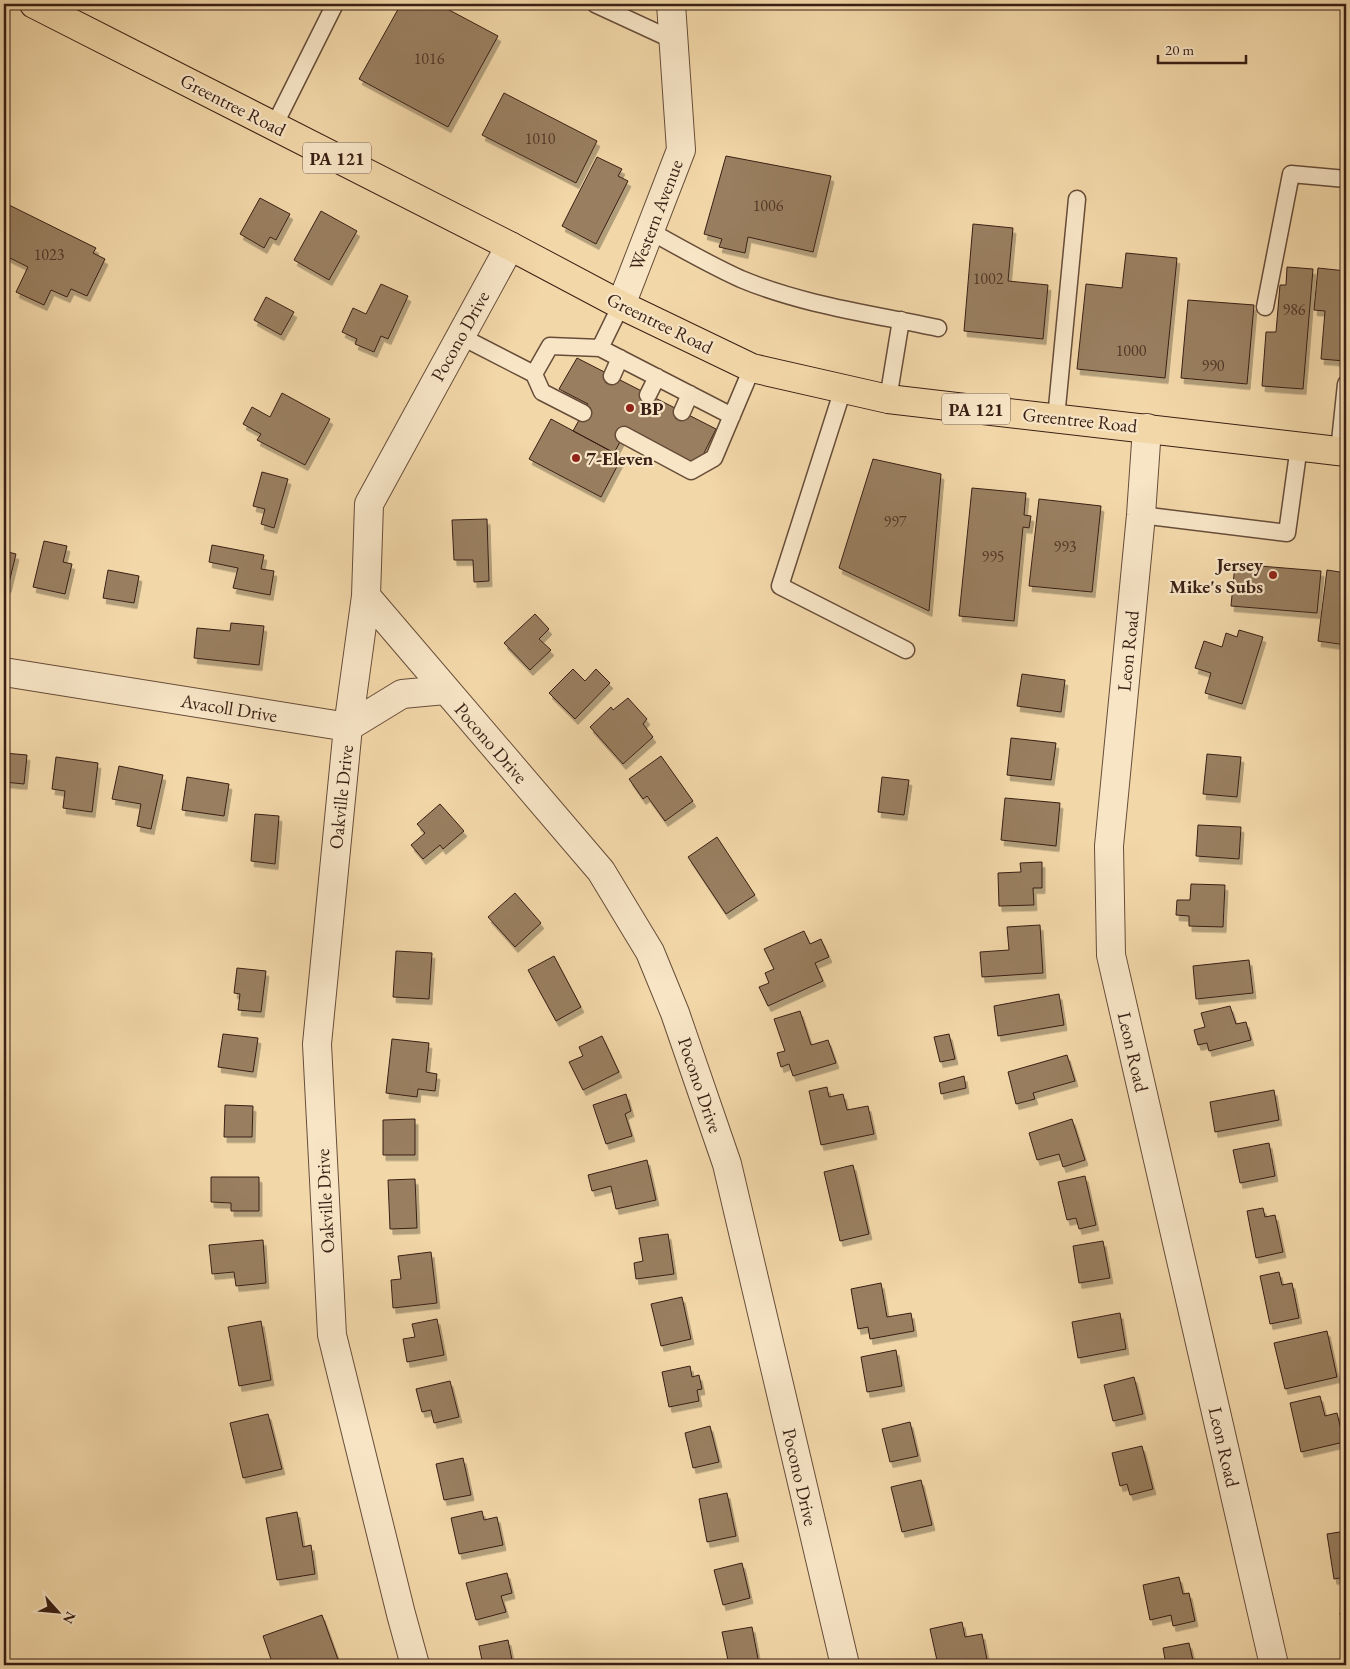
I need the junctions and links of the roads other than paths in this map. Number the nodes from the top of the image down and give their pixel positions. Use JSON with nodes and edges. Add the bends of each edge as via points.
{"nodes":[{"id":1,"x":34,"y":4,"type":"edge"},
{"id":2,"x":335,"y":4,"type":"edge"},
{"id":3,"x":595,"y":4,"type":"edge"},
{"id":4,"x":671,"y":4,"type":"edge"},
{"id":5,"x":674,"y":40,"type":"junction"},
{"id":6,"x":274,"y":126,"type":"junction"},
{"id":7,"x":1346,"y":179,"type":"edge"},
{"id":8,"x":1077,"y":199,"type":"dead end"},
{"id":9,"x":650,"y":231,"type":"junction"},
{"id":10,"x":510,"y":246,"type":"junction"},
{"id":11,"x":621,"y":305,"type":"junction"},
{"id":12,"x":1265,"y":307,"type":"dead end"},
{"id":13,"x":901,"y":320,"type":"junction"},
{"id":14,"x":938,"y":328,"type":"dead end"},
{"id":15,"x":460,"y":336,"type":"junction"},
{"id":16,"x":600,"y":348,"type":"junction"},
{"id":17,"x":620,"y":358,"type":"junction"},
{"id":18,"x":752,"y":368,"type":"junction"},
{"id":19,"x":534,"y":374,"type":"junction"},
{"id":20,"x":612,"y":376,"type":"dead end"},
{"id":21,"x":657,"y":377,"type":"junction"},
{"id":22,"x":1346,"y":384,"type":"edge"},
{"id":23,"x":843,"y":389,"type":"junction"},
{"id":24,"x":690,"y":394,"type":"junction"},
{"id":25,"x":648,"y":395,"type":"dead end"},
{"id":26,"x":888,"y":399,"type":"junction"},
{"id":27,"x":682,"y":412,"type":"dead end"},
{"id":28,"x":583,"y":413,"type":"dead end"},
{"id":29,"x":732,"y":416,"type":"junction"},
{"id":30,"x":1056,"y":418,"type":"junction"},
{"id":31,"x":1147,"y":428,"type":"junction"},
{"id":32,"x":627,"y":434,"type":"dead end"},
{"id":33,"x":1299,"y":446,"type":"junction"},
{"id":34,"x":1342,"y":451,"type":"edge"},
{"id":35,"x":1141,"y":515,"type":"junction"},
{"id":36,"x":366,"y":596,"type":"junction"},
{"id":37,"x":906,"y":650,"type":"dead end"},
{"id":38,"x":4,"y":672,"type":"edge"},
{"id":39,"x":445,"y":690,"type":"junction"},
{"id":40,"x":348,"y":727,"type":"junction"},
{"id":41,"x":415,"y":1665,"type":"edge"},
{"id":42,"x":845,"y":1665,"type":"edge"},
{"id":43,"x":1274,"y":1665,"type":"edge"}],
"edges":[{"from":1,"to":6,"type":"main road","name":"Greentree Road","number":"PA 121"},
{"from":2,"to":6,"type":"lane"},
{"from":3,"to":5,"type":"lane"},
{"from":4,"to":5,"type":"street","name":"Western Avenue"},
{"from":5,"to":9,"type":"street","name":"Western Avenue","via":[[681,150]]},
{"from":6,"to":10,"type":"main road","name":"Greentree Road","number":"PA 121"},
{"from":7,"to":12,"type":"lane","via":[[1291,174]]},
{"from":8,"to":30,"type":"lane"},
{"from":9,"to":11,"type":"street","name":"Western Avenue"},
{"from":9,"to":13,"type":"lane","via":[[742,279],[794,297]]},
{"from":10,"to":11,"type":"main road","name":"Greentree Road","number":"PA 121"},
{"from":10,"to":15,"type":"street","name":"Pocono Drive"},
{"from":11,"to":16,"type":"lane"},
{"from":11,"to":18,"type":"main road","name":"Greentree Road","number":"PA 121"},
{"from":13,"to":14,"type":"lane"},
{"from":13,"to":26,"type":"lane"},
{"from":15,"to":19,"type":"lane"},
{"from":15,"to":36,"type":"street","name":"Pocono Drive","via":[[370,504]]},
{"from":16,"to":17,"type":"lane"},
{"from":16,"to":19,"type":"lane","via":[[550,346]]},
{"from":17,"to":20,"type":"lane"},
{"from":17,"to":21,"type":"lane"},
{"from":18,"to":23,"type":"main road","name":"Greentree Road","number":"PA 121"},
{"from":18,"to":29,"type":"lane"},
{"from":19,"to":28,"type":"lane","via":[[542,392]]},
{"from":21,"to":24,"type":"lane"},
{"from":21,"to":25,"type":"lane"},
{"from":22,"to":34,"type":"lane"},
{"from":23,"to":26,"type":"main road","name":"Greentree Road","number":"PA 121"},
{"from":23,"to":37,"type":"lane","via":[[780,586]]},
{"from":24,"to":27,"type":"lane"},
{"from":24,"to":29,"type":"lane"},
{"from":26,"to":30,"type":"main road","name":"Greentree Road","number":"PA 121"},
{"from":29,"to":32,"type":"lane","via":[[714,458],[691,471],[662,451]]},
{"from":30,"to":31,"type":"main road","name":"Greentree Road","number":"PA 121"},
{"from":31,"to":33,"type":"main road","name":"Greentree Road","number":"PA 121"},
{"from":31,"to":35,"type":"street","name":"Leon Road"},
{"from":33,"to":34,"type":"main road","name":"Greentree Road","number":"PA 121"},
{"from":33,"to":35,"type":"lane","via":[[1287,532]]},
{"from":35,"to":43,"type":"street","name":"Leon Road","via":[[1108,846],[1111,956]]},
{"from":36,"to":39,"type":"street","name":"Pocono Drive"},
{"from":36,"to":40,"type":"street","name":"Pocono Drive"},
{"from":38,"to":40,"type":"street","name":"Avacoll Drive"},
{"from":39,"to":40,"type":"street","via":[[402,694]]},
{"from":39,"to":42,"type":"street","name":"Pocono Drive","via":[[601,871],[654,961],[727,1164]]},
{"from":40,"to":41,"type":"street","name":"Oakville Drive","via":[[317,1044],[332,1335]]}]}
